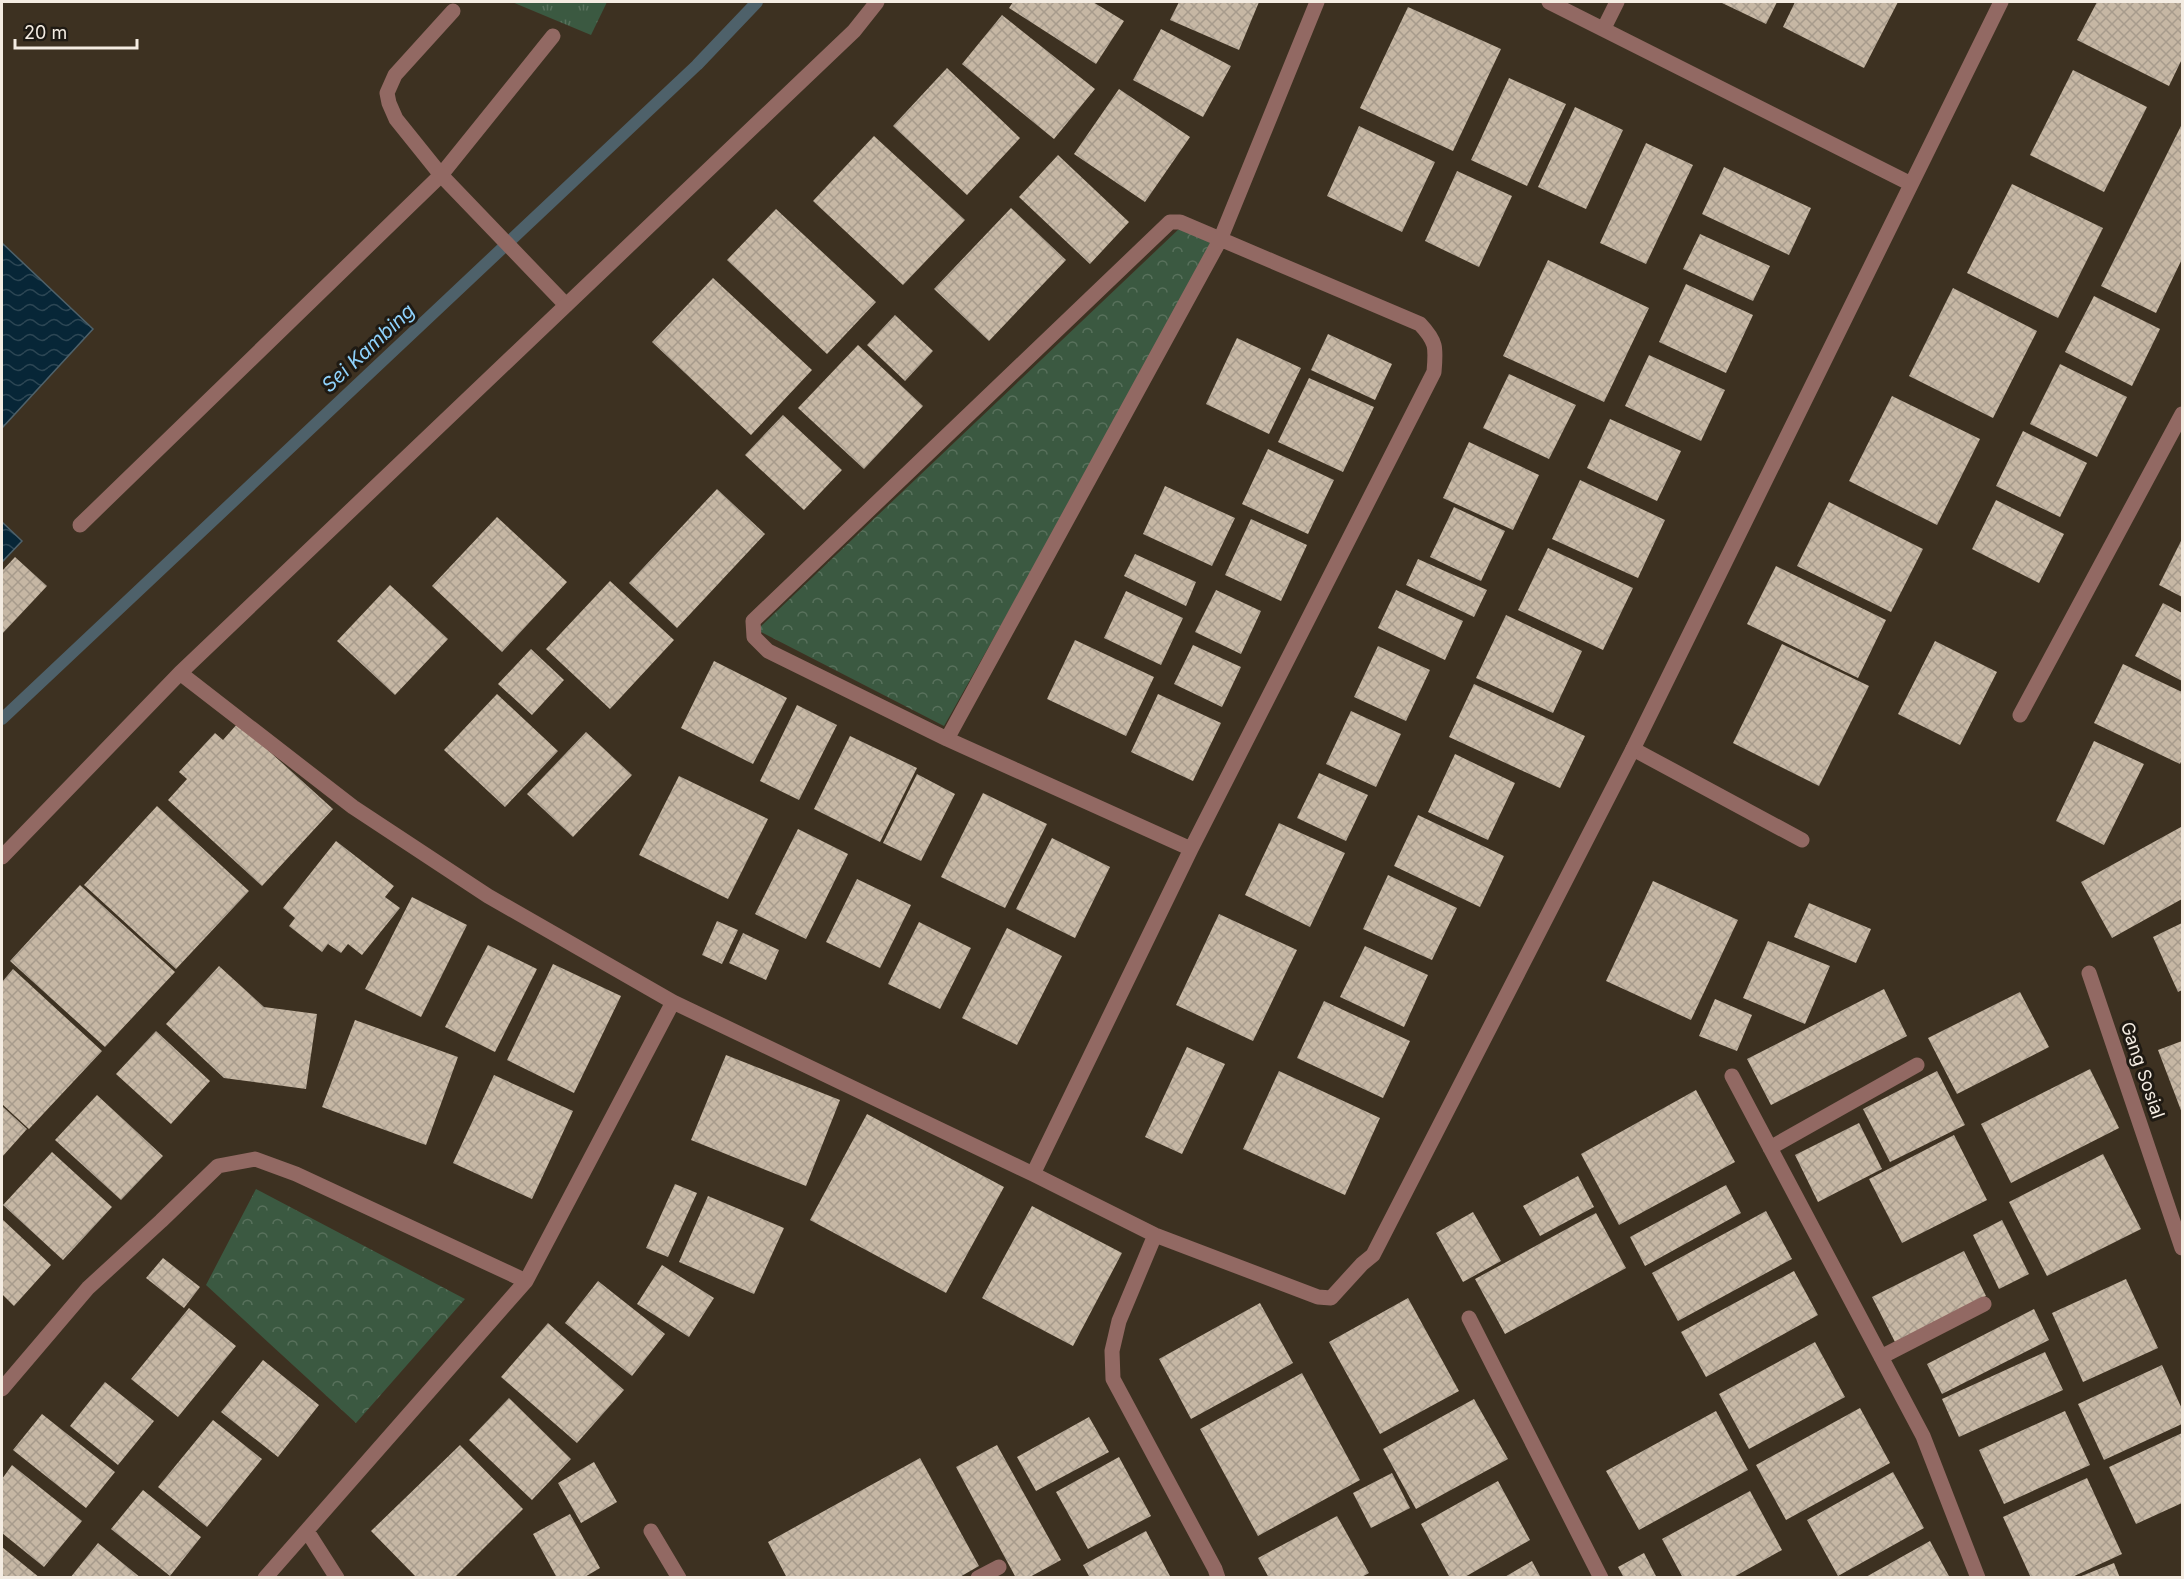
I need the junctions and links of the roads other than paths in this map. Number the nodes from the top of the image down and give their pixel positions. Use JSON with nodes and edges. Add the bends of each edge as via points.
{"nodes":[{"id":1,"x":877,"y":2,"type":"edge"},
{"id":2,"x":1317,"y":2,"type":"edge"},
{"id":3,"x":1549,"y":2,"type":"edge"},
{"id":4,"x":1617,"y":2,"type":"edge"},
{"id":5,"x":2001,"y":2,"type":"edge"},
{"id":6,"x":453,"y":11,"type":"dead end"},
{"id":7,"x":1604,"y":28,"type":"junction"},
{"id":8,"x":553,"y":36,"type":"dead end"},
{"id":9,"x":441,"y":175,"type":"junction"},
{"id":10,"x":1911,"y":184,"type":"junction"},
{"id":11,"x":1220,"y":240,"type":"junction"},
{"id":12,"x":566,"y":305,"type":"junction"},
{"id":13,"x":2182,"y":414,"type":"edge"},
{"id":14,"x":80,"y":525,"type":"dead end"},
{"id":15,"x":180,"y":673,"type":"junction"},
{"id":16,"x":2020,"y":715,"type":"dead end"},
{"id":17,"x":947,"y":739,"type":"junction"},
{"id":18,"x":1633,"y":749,"type":"junction"},
{"id":19,"x":1802,"y":840,"type":"dead end"},
{"id":20,"x":1191,"y":849,"type":"junction"},
{"id":21,"x":2,"y":857,"type":"edge"},
{"id":22,"x":2089,"y":973,"type":"dead end"},
{"id":23,"x":673,"y":1002,"type":"junction"},
{"id":24,"x":1917,"y":1065,"type":"dead end"},
{"id":25,"x":1732,"y":1076,"type":"dead end"},
{"id":26,"x":1770,"y":1148,"type":"junction"},
{"id":27,"x":1033,"y":1174,"type":"junction"},
{"id":28,"x":1155,"y":1235,"type":"junction"},
{"id":29,"x":2182,"y":1248,"type":"edge"},
{"id":30,"x":526,"y":1281,"type":"junction"},
{"id":31,"x":1984,"y":1304,"type":"dead end"},
{"id":32,"x":1469,"y":1318,"type":"dead end"},
{"id":33,"x":1881,"y":1357,"type":"junction"},
{"id":34,"x":2,"y":1389,"type":"edge"},
{"id":35,"x":307,"y":1531,"type":"junction"},
{"id":36,"x":651,"y":1531,"type":"dead end"},
{"id":37,"x":999,"y":1567,"type":"dead end"},
{"id":38,"x":265,"y":1578,"type":"edge"},
{"id":39,"x":337,"y":1578,"type":"edge"},
{"id":40,"x":680,"y":1578,"type":"edge"},
{"id":41,"x":978,"y":1578,"type":"edge"},
{"id":42,"x":1218,"y":1578,"type":"edge"},
{"id":43,"x":1601,"y":1578,"type":"edge"},
{"id":44,"x":1978,"y":1578,"type":"edge"}],
"edges":[{"from":1,"to":12,"type":"street","via":[[854,31]]},
{"from":2,"to":11,"type":"street"},
{"from":3,"to":7,"type":"street"},
{"from":4,"to":7,"type":"street"},
{"from":5,"to":10,"type":"street"},
{"from":6,"to":9,"type":"street","via":[[395,75],[387,93],[396,119]]},
{"from":7,"to":10,"type":"street"},
{"from":8,"to":9,"type":"street"},
{"from":9,"to":12,"type":"street"},
{"from":9,"to":14,"type":"street"},
{"from":10,"to":18,"type":"street"},
{"from":11,"to":17,"type":"street"},
{"from":11,"to":17,"type":"street","via":[[1180,222],[1170,222],[753,621],[754,637],[768,651]]},
{"from":11,"to":20,"type":"street","via":[[1420,324],[1432,337],[1436,350],[1434,372]]},
{"from":12,"to":15,"type":"street"},
{"from":13,"to":16,"type":"street"},
{"from":15,"to":21,"type":"street"},
{"from":15,"to":23,"type":"street","via":[[353,807],[488,896]]},
{"from":17,"to":20,"type":"street"},
{"from":18,"to":19,"type":"street"},
{"from":18,"to":28,"type":"street","via":[[1373,1255],[1331,1298],[1318,1297]]},
{"from":20,"to":27,"type":"street"},
{"from":22,"to":29,"type":"street","name":"Gang Sosial"},
{"from":23,"to":27,"type":"street"},
{"from":23,"to":30,"type":"street"},
{"from":24,"to":26,"type":"street"},
{"from":25,"to":26,"type":"street"},
{"from":26,"to":33,"type":"street"},
{"from":27,"to":28,"type":"street"},
{"from":28,"to":42,"type":"street","via":[[1119,1321],[1112,1351],[1113,1379]]},
{"from":30,"to":34,"type":"street","via":[[296,1174],[255,1159],[218,1166],[88,1288]]},
{"from":30,"to":35,"type":"street"},
{"from":31,"to":33,"type":"street"},
{"from":32,"to":43,"type":"street"},
{"from":33,"to":44,"type":"street","via":[[1923,1436]]},
{"from":35,"to":38,"type":"street"},
{"from":35,"to":39,"type":"street"},
{"from":36,"to":40,"type":"street"},
{"from":37,"to":41,"type":"street"}]}
